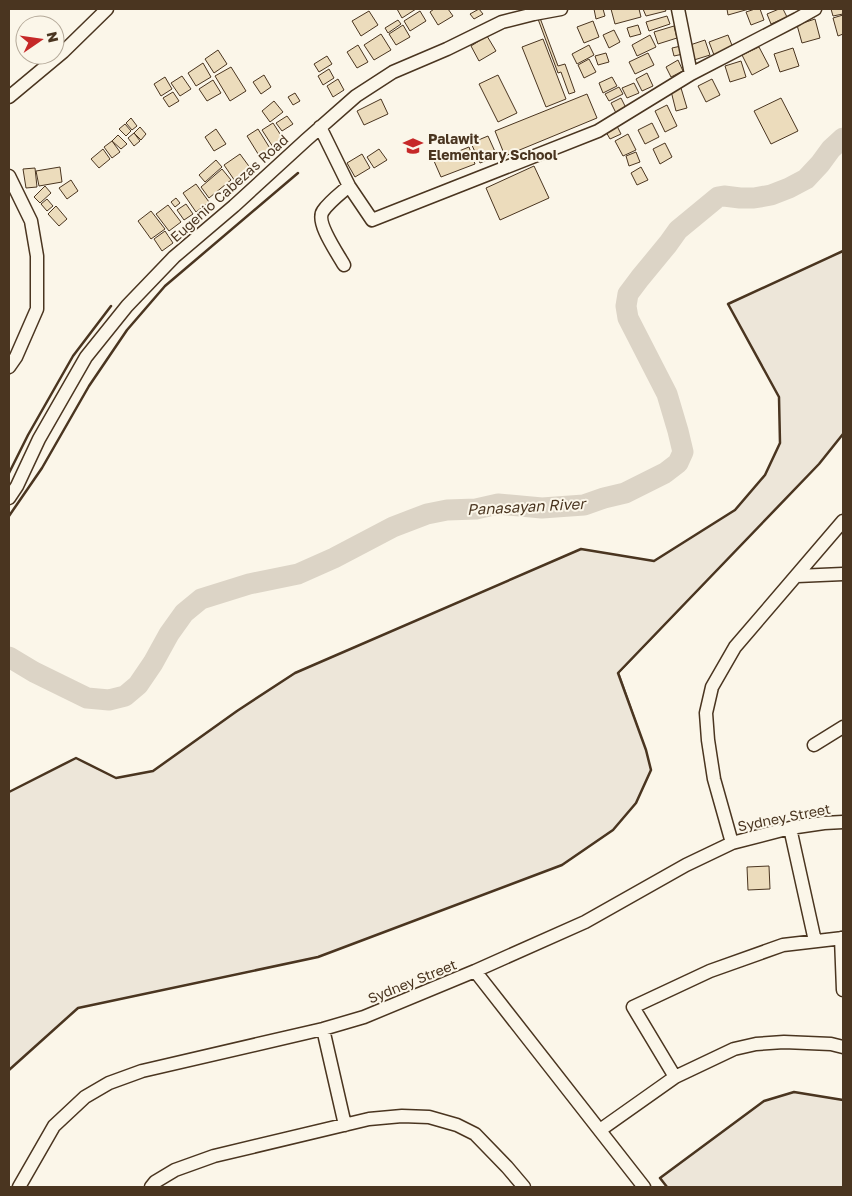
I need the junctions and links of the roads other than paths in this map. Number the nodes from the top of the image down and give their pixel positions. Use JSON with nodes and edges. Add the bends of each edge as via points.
{"nodes":[{"id":1,"x":107,"y":9,"type":"edge"},
{"id":2,"x":561,"y":9,"type":"edge"},
{"id":3,"x":678,"y":9,"type":"edge"},
{"id":4,"x":815,"y":9,"type":"edge"},
{"id":5,"x":691,"y":74,"type":"junction"},
{"id":6,"x":9,"y":97,"type":"edge"},
{"id":7,"x":320,"y":127,"type":"junction"},
{"id":8,"x":9,"y":176,"type":"edge"},
{"id":9,"x":349,"y":186,"type":"junction"},
{"id":10,"x":344,"y":264,"type":"dead end"},
{"id":11,"x":9,"y":367,"type":"edge"},
{"id":12,"x":9,"y":498,"type":"edge"},
{"id":13,"x":843,"y":521,"type":"edge"},
{"id":14,"x":843,"y":574,"type":"edge"},
{"id":15,"x":797,"y":576,"type":"junction"},
{"id":16,"x":843,"y":727,"type":"edge"},
{"id":17,"x":814,"y":745,"type":"dead end"},
{"id":18,"x":843,"y":822,"type":"edge"},
{"id":19,"x":790,"y":828,"type":"junction"},
{"id":20,"x":732,"y":843,"type":"junction"},
{"id":21,"x":842,"y":938,"type":"edge"},
{"id":22,"x":815,"y":941,"type":"junction"},
{"id":23,"x":475,"y":971,"type":"junction"},
{"id":24,"x":843,"y":990,"type":"edge"},
{"id":25,"x":323,"y":1029,"type":"junction"},
{"id":26,"x":843,"y":1046,"type":"edge"},
{"id":27,"x":675,"y":1077,"type":"junction"},
{"id":28,"x":344,"y":1125,"type":"junction"},
{"id":29,"x":600,"y":1130,"type":"junction"},
{"id":30,"x":641,"y":1183,"type":"edge"},
{"id":31,"x":24,"y":1186,"type":"edge"},
{"id":32,"x":150,"y":1187,"type":"edge"},
{"id":33,"x":524,"y":1187,"type":"edge"},
{"id":34,"x":627,"y":1187,"type":"edge"}],
"edges":[{"from":1,"to":6,"type":"street","via":[[63,52]]},
{"from":2,"to":7,"type":"street","name":"Eugenio Cabezas Road","via":[[502,22],[393,72],[356,96]]},
{"from":3,"to":5,"type":"street"},
{"from":4,"to":5,"type":"street"},
{"from":5,"to":9,"type":"street","via":[[598,131],[372,220]]},
{"from":7,"to":9,"type":"street"},
{"from":7,"to":12,"type":"street","name":"Eugenio Cabezas Road","via":[[174,257],[127,306],[86,357]]},
{"from":8,"to":11,"type":"street","via":[[31,221],[37,256],[37,309]]},
{"from":9,"to":10,"type":"street","via":[[321,216],[323,227]]},
{"from":13,"to":15,"type":"street"},
{"from":14,"to":15,"type":"street"},
{"from":15,"to":20,"type":"street","via":[[734,647],[712,687],[706,713],[708,740],[714,779]]},
{"from":16,"to":17,"type":"street"},
{"from":18,"to":19,"type":"street","name":"Sydney Street"},
{"from":19,"to":20,"type":"street","name":"Sydney Street"},
{"from":19,"to":22,"type":"street"},
{"from":20,"to":23,"type":"street","name":"Sydney Street","via":[[584,922]]},
{"from":21,"to":22,"type":"street"},
{"from":21,"to":24,"type":"street"},
{"from":22,"to":27,"type":"street","via":[[783,945],[710,971],[632,1007]]},
{"from":23,"to":25,"type":"street","name":"Sydney Street","via":[[364,1017]]},
{"from":23,"to":29,"type":"street"},
{"from":25,"to":28,"type":"street"},
{"from":25,"to":31,"type":"street","name":"Sydney Street","via":[[142,1071],[109,1082],[85,1097],[54,1126]]},
{"from":26,"to":27,"type":"street","via":[[784,1042],[756,1044],[734,1050]]},
{"from":27,"to":29,"type":"street"},
{"from":28,"to":32,"type":"street","via":[[214,1156],[175,1170]]},
{"from":28,"to":33,"type":"street","via":[[402,1116],[429,1117],[457,1125],[475,1134]]},
{"from":29,"to":30,"type":"street"},
{"from":30,"to":34,"type":"street"}]}
